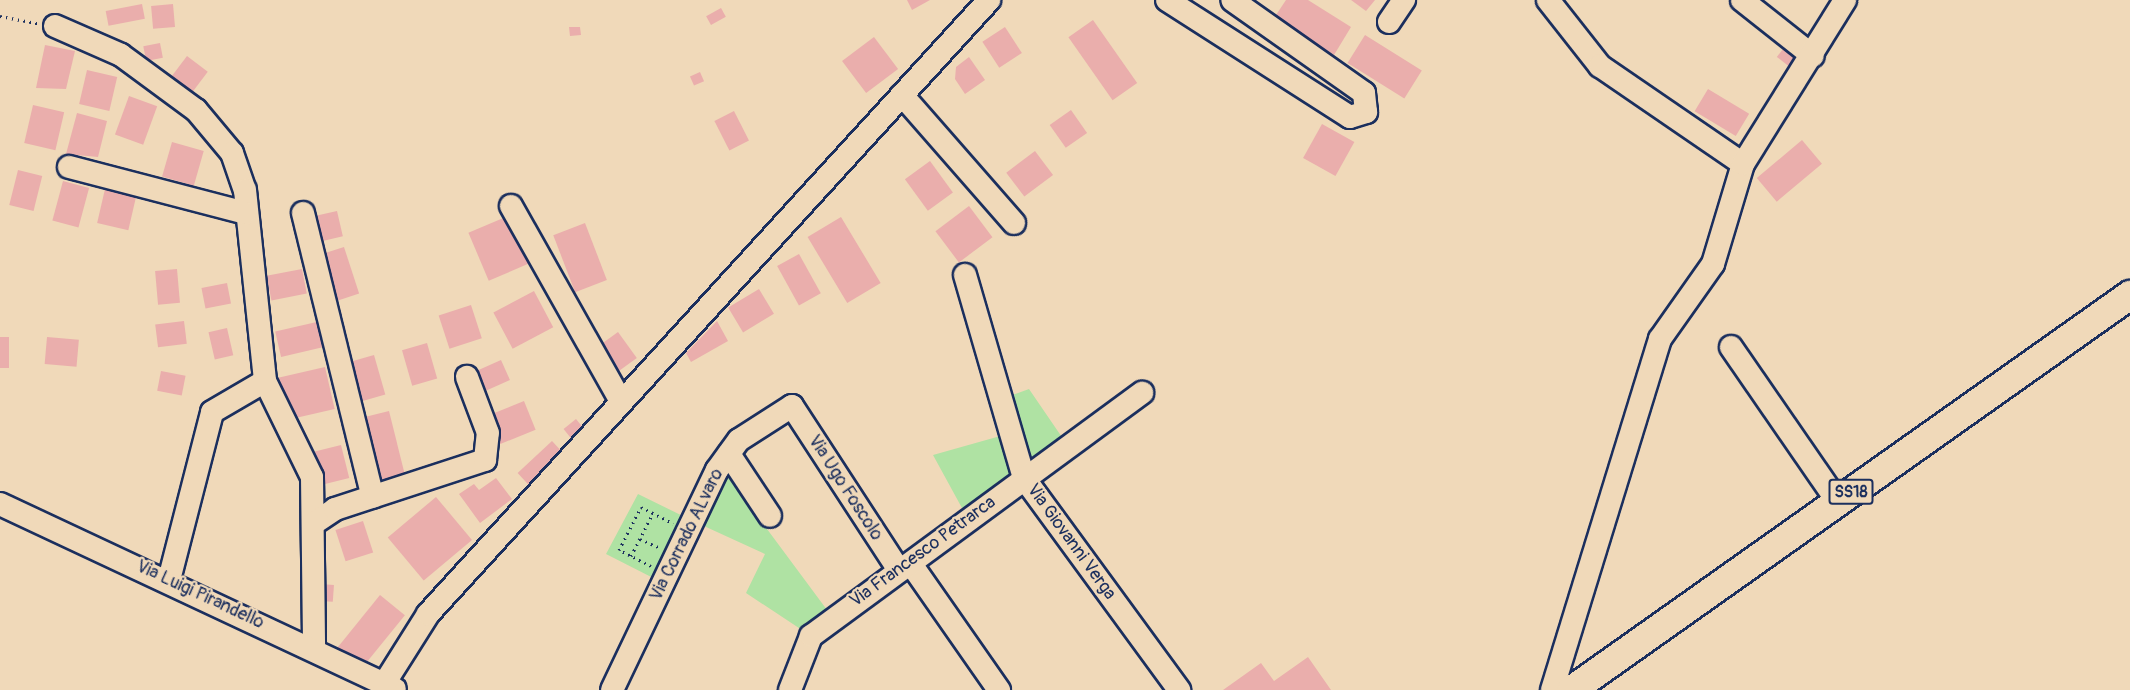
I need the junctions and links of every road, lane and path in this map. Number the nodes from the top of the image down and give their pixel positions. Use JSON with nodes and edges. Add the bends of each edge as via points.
{"nodes":[{"id":1,"x":989,"y":0,"type":"edge"},
{"id":2,"x":1167,"y":0,"type":"edge"},
{"id":3,"x":1232,"y":0,"type":"edge"},
{"id":4,"x":1404,"y":0,"type":"edge"},
{"id":5,"x":1548,"y":0,"type":"edge"},
{"id":6,"x":1742,"y":0,"type":"edge"},
{"id":7,"x":1845,"y":0,"type":"edge"},
{"id":8,"x":0,"y":16,"type":"edge"},
{"id":9,"x":1389,"y":22,"type":"dead end"},
{"id":10,"x":55,"y":26,"type":"joint"},
{"id":11,"x":1813,"y":56,"type":"junction"},
{"id":12,"x":902,"y":95,"type":"junction"},
{"id":13,"x":1743,"y":164,"type":"junction"},
{"id":14,"x":69,"y":167,"type":"dead end"},
{"id":15,"x":511,"y":206,"type":"dead end"},
{"id":16,"x":245,"y":213,"type":"junction"},
{"id":17,"x":303,"y":213,"type":"dead end"},
{"id":18,"x":1014,"y":222,"type":"dead end"},
{"id":19,"x":965,"y":275,"type":"dead end"},
{"id":20,"x":2130,"y":295,"type":"edge"},
{"id":21,"x":1731,"y":347,"type":"dead end"},
{"id":22,"x":467,"y":377,"type":"dead end"},
{"id":23,"x":265,"y":381,"type":"junction"},
{"id":24,"x":1142,"y":393,"type":"dead end"},
{"id":25,"x":621,"y":401,"type":"junction"},
{"id":26,"x":792,"y":406,"type":"joint"},
{"id":27,"x":729,"y":454,"type":"junction"},
{"id":28,"x":1024,"y":478,"type":"junction"},
{"id":29,"x":373,"y":497,"type":"junction"},
{"id":30,"x":1838,"y":502,"type":"junction"},
{"id":31,"x":0,"y":504,"type":"edge"},
{"id":32,"x":653,"y":513,"type":"junction"},
{"id":33,"x":770,"y":516,"type":"dead end"},
{"id":34,"x":316,"y":522,"type":"junction"},
{"id":35,"x":688,"y":531,"type":"junction"},
{"id":36,"x":631,"y":556,"type":"junction"},
{"id":37,"x":905,"y":567,"type":"junction"},
{"id":38,"x":667,"y":574,"type":"junction"},
{"id":39,"x":169,"y":580,"type":"junction"},
{"id":40,"x":314,"y":650,"type":"junction"},
{"id":41,"x":391,"y":687,"type":"edge"},
{"id":42,"x":612,"y":690,"type":"edge"},
{"id":43,"x":790,"y":690,"type":"edge"},
{"id":44,"x":999,"y":690,"type":"edge"},
{"id":45,"x":1179,"y":690,"type":"edge"},
{"id":46,"x":1552,"y":690,"type":"edge"},
{"id":47,"x":1572,"y":690,"type":"edge"}],
"edges":[{"from":1,"to":12,"type":"street"},
{"from":2,"to":3,"type":"street","via":[[1350,117],[1366,112],[1364,93]]},
{"from":4,"to":9,"type":"street"},
{"from":5,"to":13,"type":"street","via":[[1599,66]]},
{"from":6,"to":11,"type":"street"},
{"from":7,"to":11,"type":"street"},
{"from":8,"to":10,"type":"path"},
{"from":10,"to":16,"type":"street","via":[[121,55],[196,110],[232,153],[245,190]]},
{"from":11,"to":13,"type":"street"},
{"from":12,"to":18,"type":"street"},
{"from":12,"to":25,"type":"street"},
{"from":13,"to":46,"type":"street","via":[[1713,264],[1660,339],[1647,373]]},
{"from":14,"to":16,"type":"street"},
{"from":15,"to":25,"type":"street"},
{"from":16,"to":23,"type":"street"},
{"from":17,"to":29,"type":"street"},
{"from":19,"to":28,"type":"street","name":"Via Giovanni Verga"},
{"from":20,"to":30,"type":"main road","number":"SS18"},
{"from":21,"to":30,"type":"street"},
{"from":22,"to":29,"type":"street","via":[[488,434],[485,460]]},
{"from":23,"to":34,"type":"street","via":[[312,477]]},
{"from":23,"to":39,"type":"street","via":[[212,412]]},
{"from":24,"to":28,"type":"street","name":"Via Francesco Petrarca"},
{"from":25,"to":41,"type":"street","via":[[428,614]]},
{"from":26,"to":27,"type":"street","name":"Via Corrado ALvaro","via":[[739,440]]},
{"from":26,"to":37,"type":"street","name":"Via Ugo Foscolo"},
{"from":27,"to":33,"type":"street"},
{"from":27,"to":35,"type":"street","name":"Via Corrado ALvaro"},
{"from":28,"to":37,"type":"street","name":"Via Francesco Petrarca"},
{"from":28,"to":45,"type":"street","name":"Via Giovanni Verga"},
{"from":29,"to":34,"type":"street"},
{"from":30,"to":47,"type":"main road","number":"SS18"},
{"from":31,"to":39,"type":"street","name":"Via Luigi Pirandello"},
{"from":32,"to":35,"type":"path"},
{"from":32,"to":36,"type":"path"},
{"from":32,"to":36,"type":"path","via":[[641,507],[619,550]]},
{"from":34,"to":40,"type":"street"},
{"from":35,"to":38,"type":"street","name":"Via Corrado ALvaro"},
{"from":36,"to":38,"type":"path"},
{"from":37,"to":43,"type":"street","name":"Via Francesco Petrarca","via":[[811,636]]},
{"from":37,"to":44,"type":"street","name":"Via Ugo Foscolo"},
{"from":38,"to":42,"type":"street","name":"Via Corrado ALvaro"},
{"from":39,"to":40,"type":"street","name":"Via Luigi Pirandello"},
{"from":40,"to":41,"type":"street","name":"Via Luigi Pirandello"}]}
